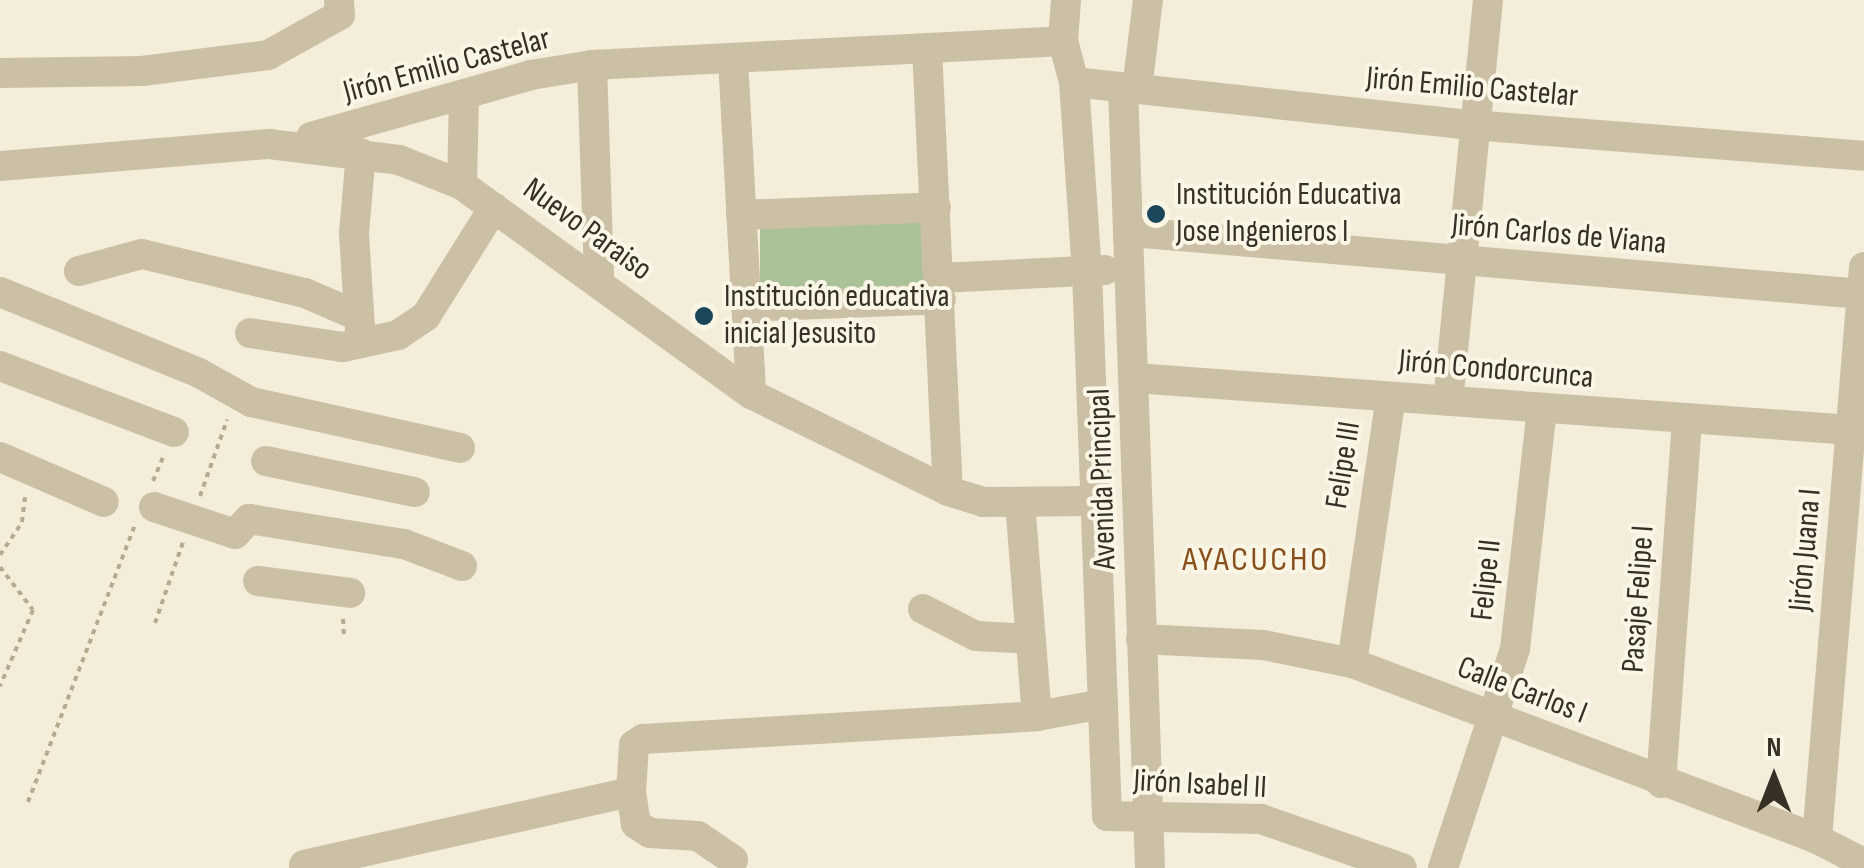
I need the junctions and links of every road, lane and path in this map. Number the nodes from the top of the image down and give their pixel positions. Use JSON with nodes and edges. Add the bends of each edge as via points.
{"nodes":[{"id":1,"x":339,"y":0,"type":"edge"},
{"id":2,"x":1066,"y":0,"type":"edge"},
{"id":3,"x":1148,"y":0,"type":"edge"},
{"id":4,"x":1488,"y":0,"type":"edge"},
{"id":5,"x":1062,"y":41,"type":"junction"},
{"id":6,"x":927,"y":48,"type":"junction"},
{"id":7,"x":733,"y":59,"type":"junction"},
{"id":8,"x":592,"y":65,"type":"junction"},
{"id":9,"x":0,"y":72,"type":"edge"},
{"id":10,"x":1074,"y":82,"type":"junction"},
{"id":11,"x":1130,"y":88,"type":"junction"},
{"id":12,"x":464,"y":98,"type":"junction"},
{"id":13,"x":1472,"y":125,"type":"junction"},
{"id":14,"x":270,"y":144,"type":"junction"},
{"id":15,"x":360,"y":153,"type":"junction"},
{"id":16,"x":1864,"y":156,"type":"edge"},
{"id":17,"x":0,"y":166,"type":"edge"},
{"id":18,"x":462,"y":185,"type":"junction"},
{"id":19,"x":494,"y":207,"type":"junction"},
{"id":20,"x":936,"y":207,"type":"junction"},
{"id":21,"x":741,"y":215,"type":"junction"},
{"id":22,"x":1132,"y":232,"type":"junction"},
{"id":23,"x":1459,"y":262,"type":"junction"},
{"id":24,"x":1133,"y":268,"type":"junction"},
{"id":25,"x":79,"y":271,"type":"dead end"},
{"id":26,"x":1088,"y":271,"type":"junction"},
{"id":27,"x":1862,"y":280,"type":"edge"},
{"id":28,"x":599,"y":281,"type":"junction"},
{"id":29,"x":941,"y":288,"type":"junction"},
{"id":30,"x":0,"y":292,"type":"edge"},
{"id":31,"x":746,"y":307,"type":"junction"},
{"id":32,"x":356,"y":315,"type":"junction"},
{"id":33,"x":250,"y":333,"type":"dead end"},
{"id":34,"x":366,"y":344,"type":"junction"},
{"id":35,"x":0,"y":366,"type":"edge"},
{"id":36,"x":1135,"y":378,"type":"junction"},
{"id":37,"x":751,"y":394,"type":"junction"},
{"id":38,"x":1391,"y":397,"type":"junction"},
{"id":39,"x":1448,"y":401,"type":"junction"},
{"id":40,"x":1542,"y":409,"type":"junction"},
{"id":41,"x":1687,"y":421,"type":"junction"},
{"id":42,"x":1852,"y":430,"type":"junction"},
{"id":43,"x":174,"y":432,"type":"joint"},
{"id":44,"x":460,"y":448,"type":"dead end"},
{"id":45,"x":0,"y":457,"type":"edge"},
{"id":46,"x":266,"y":461,"type":"dead end"},
{"id":47,"x":36,"y":472,"type":"junction"},
{"id":48,"x":948,"y":491,"type":"junction"},
{"id":49,"x":415,"y":492,"type":"dead end"},
{"id":50,"x":1095,"y":501,"type":"junction"},
{"id":51,"x":104,"y":502,"type":"dead end"},
{"id":52,"x":1020,"y":502,"type":"junction"},
{"id":53,"x":147,"y":504,"type":"junction"},
{"id":54,"x":0,"y":556,"type":"edge"},
{"id":55,"x":0,"y":566,"type":"edge"},
{"id":56,"x":462,"y":566,"type":"dead end"},
{"id":57,"x":258,"y":581,"type":"dead end"},
{"id":58,"x":350,"y":593,"type":"dead end"},
{"id":59,"x":923,"y":609,"type":"dead end"},
{"id":60,"x":1032,"y":639,"type":"junction"},
{"id":61,"x":1142,"y":639,"type":"junction"},
{"id":62,"x":1352,"y":662,"type":"junction"},
{"id":63,"x":0,"y":686,"type":"edge"},
{"id":64,"x":1103,"y":704,"type":"junction"},
{"id":65,"x":1037,"y":716,"type":"junction"},
{"id":66,"x":1496,"y":718,"type":"junction"},
{"id":67,"x":1661,"y":782,"type":"junction"},
{"id":68,"x":630,"y":792,"type":"junction"},
{"id":69,"x":28,"y":802,"type":"dead end"},
{"id":70,"x":1107,"y":816,"type":"joint"},
{"id":71,"x":1149,"y":817,"type":"junction"},
{"id":72,"x":1816,"y":839,"type":"junction"},
{"id":73,"x":733,"y":860,"type":"dead end"},
{"id":74,"x":1364,"y":861,"type":"edge"},
{"id":75,"x":1864,"y":863,"type":"edge"},
{"id":76,"x":304,"y":865,"type":"dead end"},
{"id":77,"x":1150,"y":868,"type":"edge"},
{"id":78,"x":1402,"y":868,"type":"edge"},
{"id":79,"x":1442,"y":868,"type":"edge"}],
"edges":[{"from":1,"to":9,"type":"street","via":[[340,15],[268,55],[142,71]]},
{"from":2,"to":5,"type":"street"},
{"from":3,"to":11,"type":"street","name":"Avenida Principal"},
{"from":4,"to":13,"type":"street"},
{"from":5,"to":6,"type":"street","name":"Jirón Emilio Castelar"},
{"from":5,"to":10,"type":"street","name":"Avenida Principal"},
{"from":6,"to":7,"type":"street","name":"Jirón Emilio Castelar"},
{"from":6,"to":20,"type":"street"},
{"from":7,"to":8,"type":"street","name":"Jirón Emilio Castelar"},
{"from":7,"to":21,"type":"street"},
{"from":8,"to":12,"type":"street","name":"Jirón Emilio Castelar"},
{"from":8,"to":28,"type":"street"},
{"from":10,"to":11,"type":"street","name":"Jirón Emilio Castelar"},
{"from":10,"to":26,"type":"street","name":"Avenida Principal"},
{"from":11,"to":13,"type":"street","name":"Jirón Emilio Castelar"},
{"from":11,"to":22,"type":"street","name":"Avenida Principal"},
{"from":12,"to":14,"type":"street","name":"Jirón Emilio Castelar"},
{"from":12,"to":18,"type":"street"},
{"from":13,"to":16,"type":"street","name":"Jirón Emilio Castelar"},
{"from":13,"to":23,"type":"street"},
{"from":14,"to":15,"type":"street","name":"Nuevo Paraiso"},
{"from":14,"to":17,"type":"street","name":"Nuevo Paraiso"},
{"from":15,"to":18,"type":"street","name":"Nuevo Paraiso"},
{"from":15,"to":32,"type":"street"},
{"from":18,"to":19,"type":"street","name":"Nuevo Paraiso"},
{"from":19,"to":28,"type":"street","name":"Nuevo Paraiso"},
{"from":19,"to":34,"type":"street","via":[[426,316],[398,335]]},
{"from":20,"to":21,"type":"street"},
{"from":20,"to":29,"type":"street"},
{"from":21,"to":31,"type":"street"},
{"from":22,"to":23,"type":"street","name":"Jirón Carlos de Viana"},
{"from":22,"to":24,"type":"street","name":"Avenida Principal"},
{"from":23,"to":27,"type":"street","name":"Jirón Carlos de Viana"},
{"from":23,"to":39,"type":"street"},
{"from":24,"to":26,"type":"street"},
{"from":24,"to":36,"type":"street","name":"Avenida Principal"},
{"from":25,"to":32,"type":"street","via":[[142,254],[306,293]]},
{"from":26,"to":29,"type":"street"},
{"from":26,"to":50,"type":"street","name":"Avenida Principal"},
{"from":27,"to":42,"type":"street","name":"Jirón Juana I"},
{"from":28,"to":37,"type":"street","name":"Nuevo Paraiso"},
{"from":29,"to":31,"type":"street"},
{"from":29,"to":48,"type":"street"},
{"from":30,"to":44,"type":"street","via":[[199,372],[252,402]]},
{"from":31,"to":37,"type":"street"},
{"from":32,"to":34,"type":"street"},
{"from":33,"to":34,"type":"street","via":[[343,347]]},
{"from":35,"to":43,"type":"street"},
{"from":36,"to":38,"type":"street","name":"Jirón Condorcunca"},
{"from":36,"to":61,"type":"street","name":"Avenida Principal"},
{"from":37,"to":48,"type":"street","name":"Nuevo Paraiso"},
{"from":38,"to":39,"type":"street","name":"Jirón Condorcunca"},
{"from":38,"to":62,"type":"street","name":"Felipe III"},
{"from":39,"to":40,"type":"street","name":"Jirón Condorcunca"},
{"from":40,"to":41,"type":"street","name":"Jirón Condorcunca"},
{"from":40,"to":66,"type":"street","name":"Felipe II","via":[[1515,649]]},
{"from":41,"to":42,"type":"street","name":"Jirón Condorcunca"},
{"from":41,"to":67,"type":"street","name":"Pasaje Felipe I"},
{"from":42,"to":72,"type":"street","name":"Jirón Juana I"},
{"from":43,"to":53,"type":"path"},
{"from":45,"to":47,"type":"street"},
{"from":46,"to":49,"type":"street"},
{"from":47,"to":51,"type":"street"},
{"from":47,"to":54,"type":"path","via":[[22,522]]},
{"from":48,"to":52,"type":"street","name":"Nuevo Paraiso","via":[[983,502]]},
{"from":50,"to":52,"type":"street","name":"Nuevo Paraiso"},
{"from":50,"to":64,"type":"street","name":"Avenida Principal"},
{"from":52,"to":60,"type":"street"},
{"from":53,"to":56,"type":"street","via":[[235,534],[249,520],[404,544]]},
{"from":53,"to":69,"type":"path"},
{"from":55,"to":63,"type":"path","via":[[33,610]]},
{"from":57,"to":58,"type":"street"},
{"from":59,"to":60,"type":"street","via":[[976,636]]},
{"from":60,"to":65,"type":"street"},
{"from":61,"to":62,"type":"street","name":"Calle Carlos I","via":[[1263,645]]},
{"from":61,"to":71,"type":"street","name":"Avenida Principal"},
{"from":62,"to":66,"type":"street","name":"Calle Carlos I"},
{"from":64,"to":65,"type":"street"},
{"from":64,"to":70,"type":"street","name":"Avenida Principal"},
{"from":65,"to":68,"type":"street","via":[[643,739],[634,745]]},
{"from":66,"to":67,"type":"street","name":"Calle Carlos I"},
{"from":66,"to":79,"type":"street","name":"Felipe II"},
{"from":67,"to":72,"type":"street","name":"Calle Carlos I"},
{"from":68,"to":73,"type":"street","via":[[641,829],[698,836]]},
{"from":68,"to":76,"type":"street"},
{"from":70,"to":71,"type":"street","name":"Jirón Isabel II"},
{"from":71,"to":74,"type":"street","name":"Jirón Isabel II","via":[[1261,820]]},
{"from":71,"to":77,"type":"street","name":"Avenida Principal"},
{"from":72,"to":75,"type":"street","name":"Calle Carlos I"},
{"from":74,"to":78,"type":"street","name":"Jirón Isabel II"}]}
